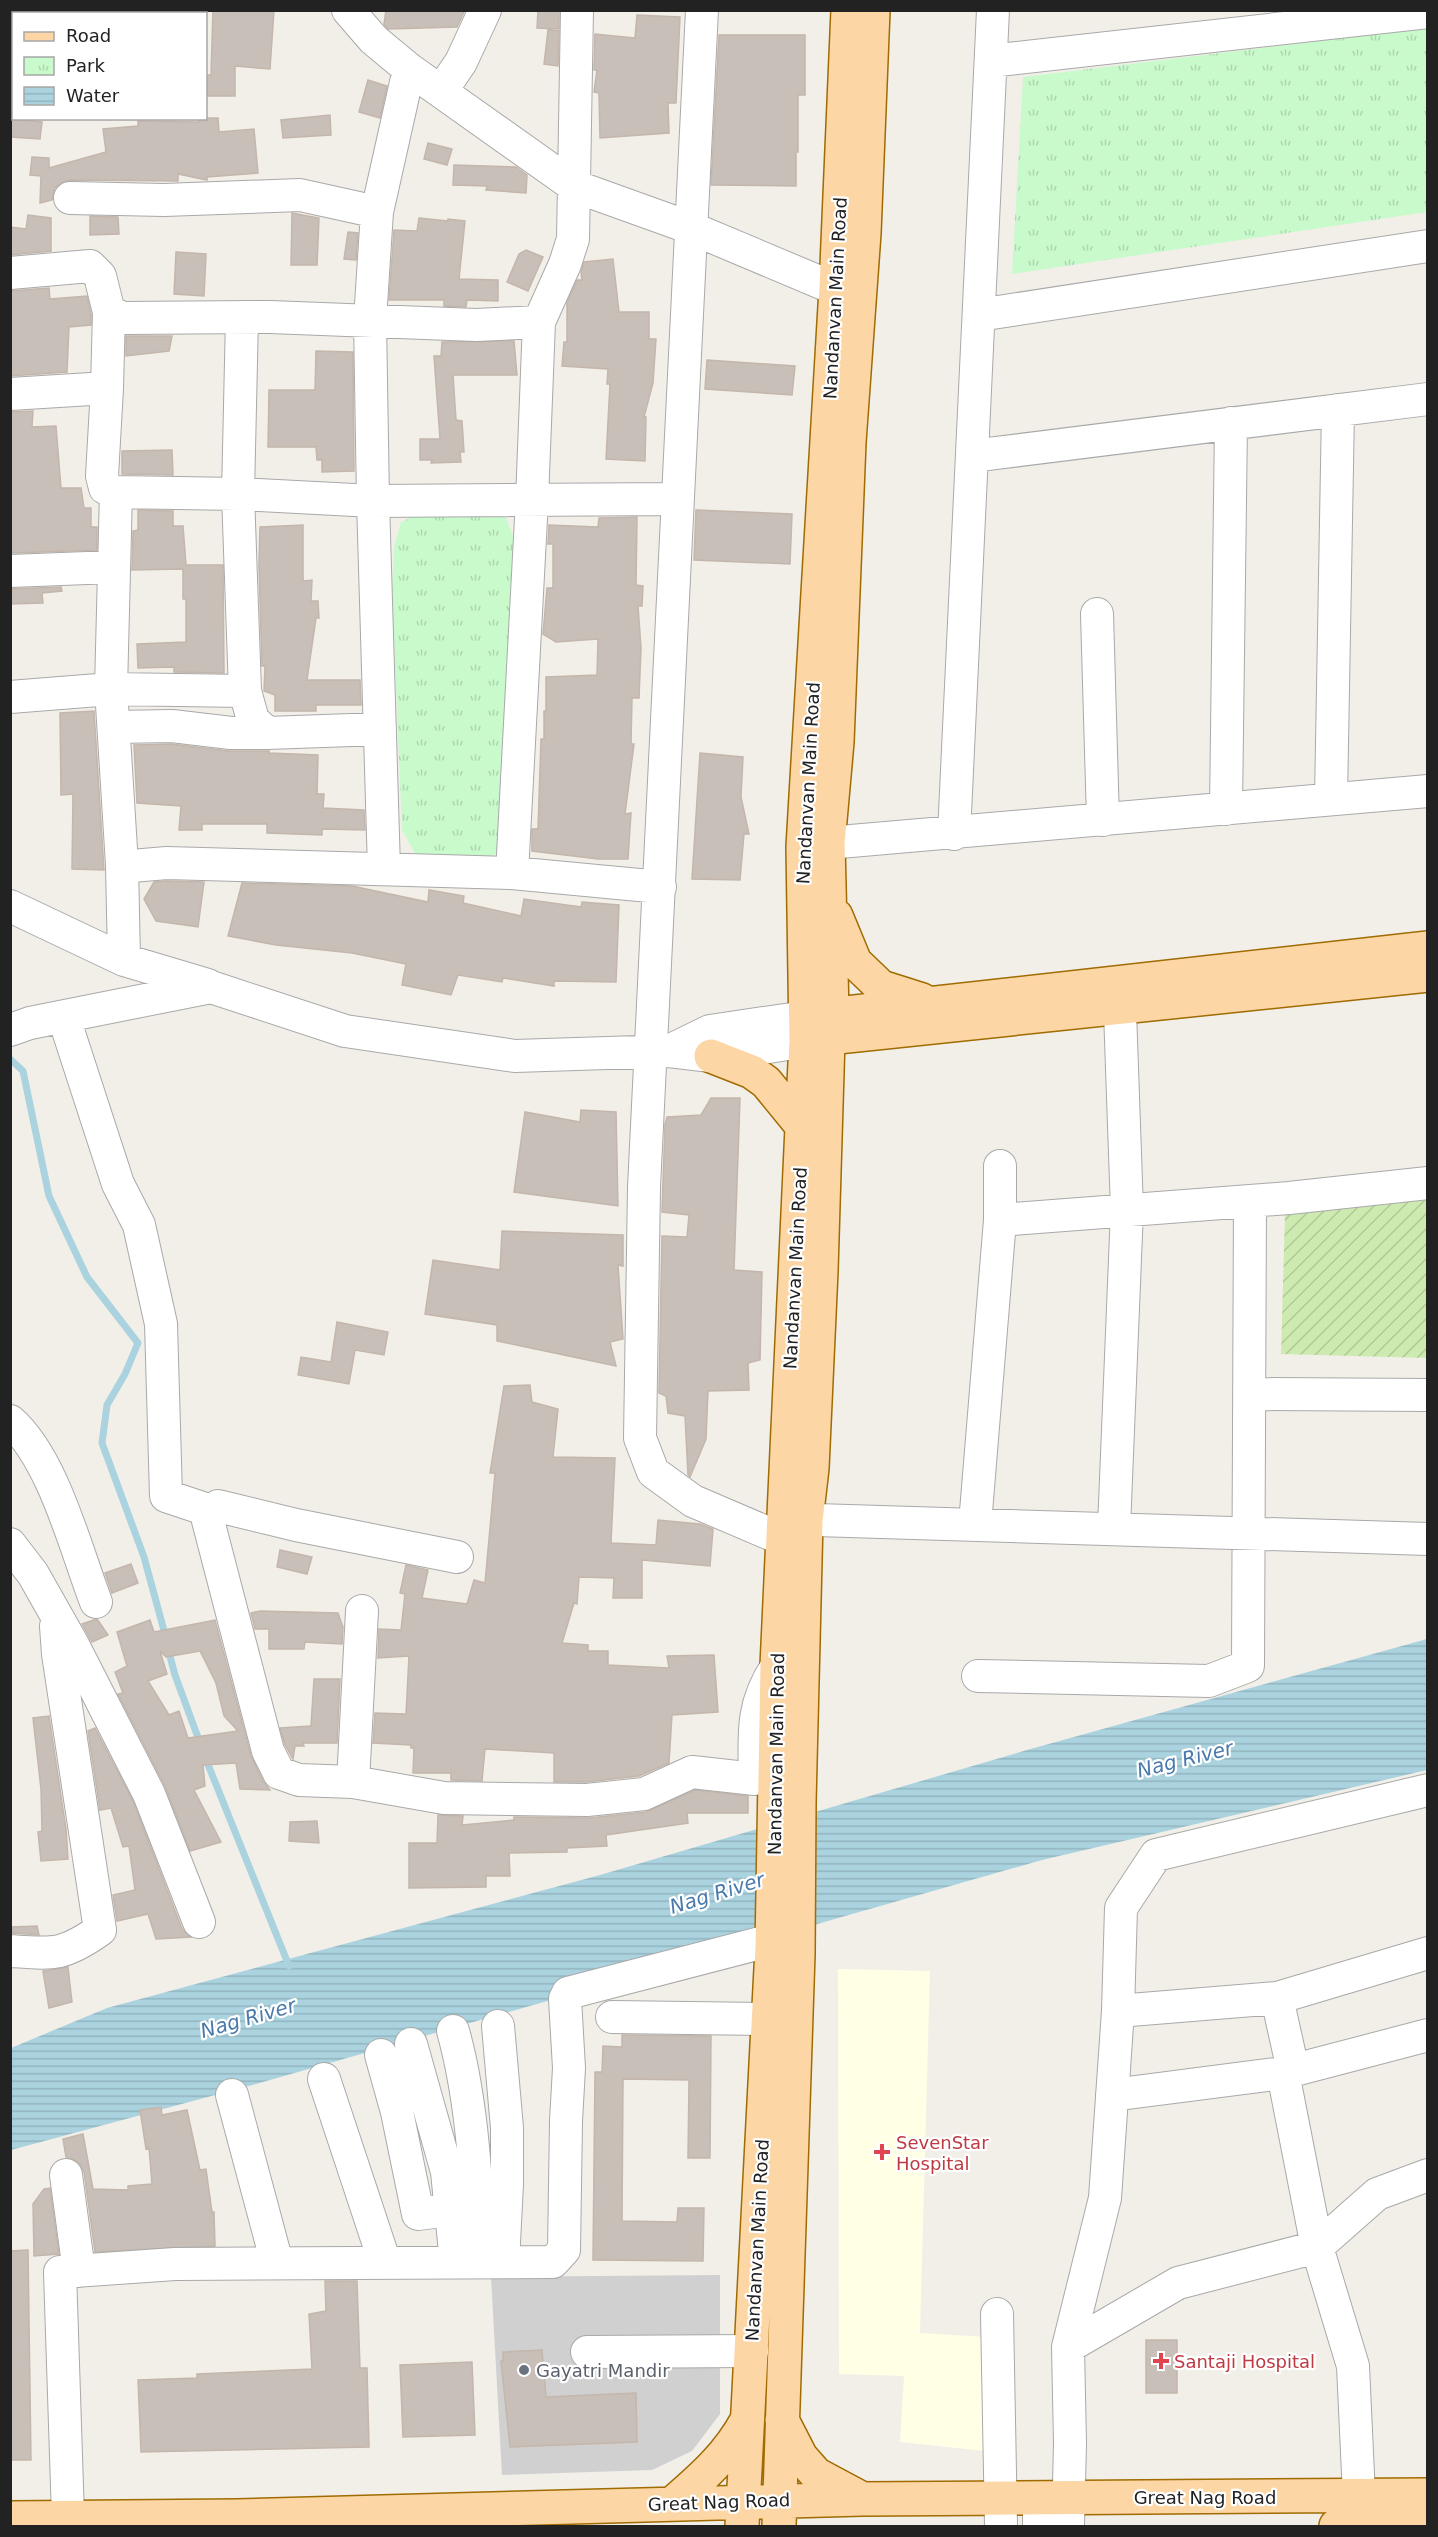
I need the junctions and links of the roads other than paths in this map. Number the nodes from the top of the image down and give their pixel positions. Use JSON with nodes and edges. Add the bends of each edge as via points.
{"nodes":[{"id":1,"x":348,"y":10,"type":"edge"},
{"id":2,"x":485,"y":10,"type":"edge"},
{"id":3,"x":577,"y":10,"type":"edge"},
{"id":4,"x":702,"y":10,"type":"edge"},
{"id":5,"x":848,"y":10,"type":"edge"},
{"id":6,"x":873,"y":10,"type":"edge"},
{"id":7,"x":993,"y":10,"type":"edge"},
{"id":8,"x":1428,"y":12,"type":"edge"},
{"id":9,"x":991,"y":60,"type":"junction"},
{"id":10,"x":409,"y":69,"type":"junction"},
{"id":11,"x":442,"y":90,"type":"junction"},
{"id":12,"x":574,"y":186,"type":"junction"},
{"id":13,"x":70,"y":198,"type":"dead end"},
{"id":14,"x":376,"y":212,"type":"junction"},
{"id":15,"x":691,"y":228,"type":"junction"},
{"id":16,"x":1428,"y":246,"type":"edge"},
{"id":17,"x":10,"y":273,"type":"edge"},
{"id":18,"x":836,"y":289,"type":"junction"},
{"id":19,"x":109,"y":312,"type":"junction"},
{"id":20,"x":979,"y":315,"type":"junction"},
{"id":21,"x":242,"y":317,"type":"junction"},
{"id":22,"x":370,"y":320,"type":"junction"},
{"id":23,"x":539,"y":322,"type":"junction"},
{"id":24,"x":107,"y":388,"type":"junction"},
{"id":25,"x":10,"y":394,"type":"edge"},
{"id":26,"x":1428,"y":399,"type":"edge"},
{"id":27,"x":1338,"y":410,"type":"junction"},
{"id":28,"x":1231,"y":423,"type":"junction"},
{"id":29,"x":972,"y":456,"type":"junction"},
{"id":30,"x":116,"y":492,"type":"junction"},
{"id":31,"x":238,"y":494,"type":"junction"},
{"id":32,"x":532,"y":500,"type":"junction"},
{"id":33,"x":678,"y":500,"type":"junction"},
{"id":34,"x":373,"y":501,"type":"junction"},
{"id":35,"x":113,"y":567,"type":"junction"},
{"id":36,"x":10,"y":572,"type":"edge"},
{"id":37,"x":1097,"y":614,"type":"dead end"},
{"id":38,"x":111,"y":689,"type":"junction"},
{"id":39,"x":245,"y":692,"type":"junction"},
{"id":40,"x":10,"y":697,"type":"edge"},
{"id":41,"x":114,"y":727,"type":"junction"},
{"id":42,"x":380,"y":729,"type":"junction"},
{"id":43,"x":267,"y":734,"type":"junction"},
{"id":44,"x":1428,"y":791,"type":"edge"},
{"id":45,"x":1332,"y":799,"type":"junction"},
{"id":46,"x":1226,"y":809,"type":"junction"},
{"id":47,"x":1103,"y":820,"type":"junction"},
{"id":48,"x":954,"y":834,"type":"junction"},
{"id":49,"x":828,"y":843,"type":"junction"},
{"id":50,"x":122,"y":865,"type":"junction"},
{"id":51,"x":384,"y":869,"type":"junction"},
{"id":52,"x":512,"y":873,"type":"junction"},
{"id":53,"x":660,"y":888,"type":"junction"},
{"id":54,"x":830,"y":901,"type":"junction"},
{"id":55,"x":10,"y":906,"type":"edge"},
{"id":56,"x":1428,"y":948,"type":"edge"},
{"id":57,"x":124,"y":960,"type":"junction"},
{"id":58,"x":1428,"y":975,"type":"edge"},
{"id":59,"x":211,"y":987,"type":"junction"},
{"id":60,"x":1120,"y":995,"type":"junction"},
{"id":61,"x":930,"y":1003,"type":"junction"},
{"id":62,"x":64,"y":1018,"type":"junction"},
{"id":63,"x":20,"y":1027,"type":"edge"},
{"id":64,"x":818,"y":1028,"type":"junction"},
{"id":65,"x":661,"y":1052,"type":"junction"},
{"id":66,"x":711,"y":1056,"type":"junction"},
{"id":67,"x":802,"y":1126,"type":"junction"},
{"id":68,"x":1000,"y":1166,"type":"dead end"},
{"id":69,"x":1428,"y":1183,"type":"edge"},
{"id":70,"x":1250,"y":1201,"type":"junction"},
{"id":71,"x":1127,"y":1210,"type":"junction"},
{"id":72,"x":1000,"y":1220,"type":"junction"},
{"id":73,"x":1249,"y":1394,"type":"junction"},
{"id":74,"x":1428,"y":1395,"type":"edge"},
{"id":75,"x":10,"y":1421,"type":"edge"},
{"id":76,"x":218,"y":1506,"type":"dead end"},
{"id":77,"x":975,"y":1524,"type":"junction"},
{"id":78,"x":791,"y":1526,"type":"junction"},
{"id":79,"x":1114,"y":1528,"type":"junction"},
{"id":80,"x":1248,"y":1533,"type":"junction"},
{"id":81,"x":1428,"y":1539,"type":"edge"},
{"id":82,"x":10,"y":1544,"type":"edge"},
{"id":83,"x":458,"y":1557,"type":"dead end"},
{"id":84,"x":96,"y":1602,"type":"dead end"},
{"id":85,"x":362,"y":1611,"type":"dead end"},
{"id":86,"x":55,"y":1613,"type":"junction"},
{"id":87,"x":777,"y":1666,"type":"junction"},
{"id":88,"x":978,"y":1676,"type":"dead end"},
{"id":89,"x":353,"y":1782,"type":"junction"},
{"id":90,"x":1428,"y":1790,"type":"edge"},
{"id":91,"x":787,"y":1803,"type":"junction"},
{"id":92,"x":199,"y":1922,"type":"dead end"},
{"id":93,"x":781,"y":1947,"type":"junction"},
{"id":94,"x":10,"y":1951,"type":"edge"},
{"id":95,"x":1428,"y":1953,"type":"edge"},
{"id":96,"x":1277,"y":1998,"type":"junction"},
{"id":97,"x":1118,"y":2011,"type":"junction"},
{"id":98,"x":612,"y":2017,"type":"dead end"},
{"id":99,"x":769,"y":2019,"type":"junction"},
{"id":100,"x":498,"y":2025,"type":"dead end"},
{"id":101,"x":453,"y":2031,"type":"dead end"},
{"id":102,"x":1428,"y":2035,"type":"edge"},
{"id":103,"x":411,"y":2044,"type":"dead end"},
{"id":104,"x":381,"y":2055,"type":"dead end"},
{"id":105,"x":1288,"y":2071,"type":"junction"},
{"id":106,"x":324,"y":2079,"type":"dead end"},
{"id":107,"x":232,"y":2095,"type":"dead end"},
{"id":108,"x":1112,"y":2095,"type":"junction"},
{"id":109,"x":66,"y":2175,"type":"dead end"},
{"id":110,"x":1428,"y":2175,"type":"edge"},
{"id":111,"x":450,"y":2210,"type":"junction"},
{"id":112,"x":1317,"y":2247,"type":"junction"},
{"id":113,"x":480,"y":2262,"type":"junction"},
{"id":114,"x":277,"y":2263,"type":"junction"},
{"id":115,"x":385,"y":2263,"type":"junction"},
{"id":116,"x":79,"y":2271,"type":"junction"},
{"id":117,"x":997,"y":2314,"type":"dead end"},
{"id":118,"x":1068,"y":2346,"type":"junction"},
{"id":119,"x":752,"y":2350,"type":"junction"},
{"id":120,"x":587,"y":2352,"type":"dead end"},
{"id":121,"x":781,"y":2418,"type":"junction"},
{"id":122,"x":748,"y":2419,"type":"junction"},
{"id":123,"x":1428,"y":2495,"type":"edge"},
{"id":124,"x":1359,"y":2496,"type":"junction"},
{"id":125,"x":862,"y":2499,"type":"junction"},
{"id":126,"x":673,"y":2503,"type":"junction"},
{"id":127,"x":1001,"y":2512,"type":"edge"},
{"id":128,"x":1054,"y":2512,"type":"edge"},
{"id":129,"x":779,"y":2513,"type":"edge"},
{"id":130,"x":743,"y":2514,"type":"edge"},
{"id":131,"x":69,"y":2517,"type":"junction"},
{"id":132,"x":10,"y":2518,"type":"edge"},
{"id":133,"x":1428,"y":2524,"type":"edge"},
{"id":134,"x":1336,"y":2526,"type":"edge"}],
"edges":[{"from":1,"to":10,"type":"street","via":[[374,40]]},
{"from":2,"to":11,"type":"street","via":[[461,62]]},
{"from":3,"to":12,"type":"street"},
{"from":4,"to":15,"type":"street"},
{"from":5,"to":18,"type":"main road","name":"Nandanvan Main Road"},
{"from":6,"to":49,"type":"main road","via":[[837,742]]},
{"from":7,"to":9,"type":"street"},
{"from":8,"to":9,"type":"street"},
{"from":9,"to":20,"type":"street"},
{"from":10,"to":11,"type":"street"},
{"from":10,"to":14,"type":"street"},
{"from":11,"to":12,"type":"street"},
{"from":12,"to":15,"type":"street"},
{"from":12,"to":23,"type":"street","via":[[573,238]]},
{"from":13,"to":14,"type":"street","via":[[164,200],[300,195]]},
{"from":14,"to":22,"type":"street"},
{"from":15,"to":18,"type":"street"},
{"from":15,"to":33,"type":"street"},
{"from":16,"to":20,"type":"street"},
{"from":17,"to":19,"type":"street","via":[[90,266],[100,276]]},
{"from":18,"to":64,"type":"main road","name":"Nandanvan Main Road","via":[[803,847]]},
{"from":19,"to":21,"type":"street","via":[[123,318]]},
{"from":19,"to":24,"type":"street"},
{"from":20,"to":29,"type":"street"},
{"from":21,"to":22,"type":"street"},
{"from":21,"to":31,"type":"street"},
{"from":22,"to":23,"type":"street","via":[[476,325]]},
{"from":22,"to":34,"type":"street"},
{"from":23,"to":32,"type":"street"},
{"from":24,"to":25,"type":"street"},
{"from":24,"to":30,"type":"street","via":[[102,476],[105,488]]},
{"from":26,"to":27,"type":"street"},
{"from":27,"to":28,"type":"street"},
{"from":27,"to":45,"type":"street"},
{"from":28,"to":29,"type":"street"},
{"from":28,"to":46,"type":"street"},
{"from":29,"to":48,"type":"street"},
{"from":30,"to":31,"type":"street"},
{"from":30,"to":35,"type":"street"},
{"from":31,"to":34,"type":"street"},
{"from":31,"to":39,"type":"street"},
{"from":32,"to":33,"type":"street"},
{"from":32,"to":34,"type":"street"},
{"from":32,"to":52,"type":"street"},
{"from":33,"to":53,"type":"street"},
{"from":34,"to":42,"type":"street"},
{"from":35,"to":36,"type":"street"},
{"from":35,"to":38,"type":"street"},
{"from":37,"to":47,"type":"street"},
{"from":38,"to":39,"type":"street"},
{"from":38,"to":40,"type":"street"},
{"from":38,"to":41,"type":"street"},
{"from":39,"to":43,"type":"street","via":[[253,720]]},
{"from":41,"to":43,"type":"street","via":[[172,726],[231,734]]},
{"from":41,"to":50,"type":"street"},
{"from":42,"to":43,"type":"street"},
{"from":42,"to":51,"type":"street"},
{"from":44,"to":45,"type":"street"},
{"from":45,"to":46,"type":"street"},
{"from":46,"to":47,"type":"street"},
{"from":47,"to":48,"type":"street"},
{"from":48,"to":49,"type":"street"},
{"from":49,"to":54,"type":"main road"},
{"from":50,"to":51,"type":"street"},
{"from":50,"to":57,"type":"street"},
{"from":51,"to":52,"type":"street"},
{"from":52,"to":53,"type":"street"},
{"from":53,"to":65,"type":"street"},
{"from":54,"to":61,"type":"main road","via":[[855,962],[881,987]]},
{"from":54,"to":64,"type":"main road"},
{"from":55,"to":57,"type":"street"},
{"from":56,"to":60,"type":"main road"},
{"from":57,"to":59,"type":"street"},
{"from":58,"to":60,"type":"main road"},
{"from":59,"to":62,"type":"street"},
{"from":59,"to":65,"type":"street","via":[[345,1031],[390,1038],[515,1056]]},
{"from":60,"to":61,"type":"main road"},
{"from":60,"to":64,"type":"main road"},
{"from":60,"to":71,"type":"street"},
{"from":61,"to":64,"type":"main road"},
{"from":62,"to":63,"type":"street"},
{"from":62,"to":89,"type":"street","via":[[118,1184],[139,1225],[161,1324],[166,1496],[205,1509],[268,1751],[279,1773],[299,1780]]},
{"from":64,"to":65,"type":"street","via":[[710,1031]]},
{"from":64,"to":66,"type":"street"},
{"from":64,"to":67,"type":"main road","name":"Nandanvan Main Road"},
{"from":64,"to":78,"type":"main road","via":[[821,1271],[812,1468]]},
{"from":65,"to":66,"type":"street"},
{"from":65,"to":78,"type":"street","via":[[644,1187],[640,1438],[653,1472],[693,1501]]},
{"from":66,"to":67,"type":"main road","via":[[752,1072],[765,1082]]},
{"from":67,"to":78,"type":"main road","name":"Nandanvan Main Road"},
{"from":68,"to":72,"type":"street"},
{"from":69,"to":70,"type":"street"},
{"from":70,"to":71,"type":"street"},
{"from":70,"to":73,"type":"street"},
{"from":71,"to":72,"type":"street"},
{"from":71,"to":79,"type":"street"},
{"from":72,"to":77,"type":"street"},
{"from":73,"to":74,"type":"street"},
{"from":73,"to":80,"type":"street"},
{"from":75,"to":84,"type":"street","via":[[21,1431],[51,1483]]},
{"from":76,"to":83,"type":"street"},
{"from":77,"to":78,"type":"street"},
{"from":77,"to":79,"type":"street"},
{"from":78,"to":87,"type":"main road","name":"Nandanvan Main Road"},
{"from":78,"to":91,"type":"main road"},
{"from":79,"to":80,"type":"street"},
{"from":80,"to":81,"type":"street"},
{"from":80,"to":88,"type":"street","via":[[1248,1666],[1209,1681]]},
{"from":82,"to":86,"type":"street"},
{"from":85,"to":89,"type":"street"},
{"from":86,"to":92,"type":"street","via":[[149,1794]]},
{"from":86,"to":94,"type":"street","via":[[100,1930],[75,1947],[51,1954]]},
{"from":87,"to":89,"type":"street","via":[[765,1684],[754,1718],[755,1779],[692,1772],[644,1794],[587,1800],[444,1798]]},
{"from":87,"to":91,"type":"main road","name":"Nandanvan Main Road"},
{"from":90,"to":97,"type":"street","via":[[1156,1855],[1121,1908]]},
{"from":91,"to":93,"type":"main road","name":"Nandanvan Main Road"},
{"from":93,"to":99,"type":"main road","name":"Nandanvan Main Road"},
{"from":93,"to":113,"type":"street","via":[[568,1993],[565,1999],[570,2068],[564,2250],[553,2262]]},
{"from":93,"to":121,"type":"main road"},
{"from":95,"to":96,"type":"street"},
{"from":96,"to":97,"type":"street"},
{"from":96,"to":105,"type":"street"},
{"from":97,"to":108,"type":"street"},
{"from":98,"to":99,"type":"street"},
{"from":99,"to":119,"type":"main road","name":"Nandanvan Main Road"},
{"from":100,"to":113,"type":"street","via":[[507,2128],[507,2184]]},
{"from":101,"to":113,"type":"street","via":[[462,2064],[475,2174]]},
{"from":102,"to":105,"type":"street"},
{"from":103,"to":111,"type":"street","via":[[447,2172]]},
{"from":104,"to":111,"type":"street","via":[[418,2214]]},
{"from":105,"to":108,"type":"street"},
{"from":105,"to":112,"type":"street"},
{"from":106,"to":115,"type":"street"},
{"from":107,"to":114,"type":"street"},
{"from":108,"to":118,"type":"street","via":[[1105,2198]]},
{"from":109,"to":116,"type":"street"},
{"from":110,"to":112,"type":"street","via":[[1377,2194]]},
{"from":111,"to":113,"type":"street"},
{"from":112,"to":118,"type":"street","via":[[1178,2283]]},
{"from":112,"to":124,"type":"street","via":[[1353,2366]]},
{"from":113,"to":115,"type":"street"},
{"from":114,"to":115,"type":"street"},
{"from":114,"to":116,"type":"street","via":[[175,2264]]},
{"from":116,"to":131,"type":"street","via":[[60,2272]]},
{"from":117,"to":127,"type":"street"},
{"from":118,"to":128,"type":"street"},
{"from":119,"to":120,"type":"street"},
{"from":119,"to":122,"type":"main road","name":"Nandanvan Main Road"},
{"from":121,"to":125,"type":"main road","via":[[801,2457],[816,2474]]},
{"from":121,"to":129,"type":"main road"},
{"from":122,"to":126,"type":"main road","via":[[733,2445]]},
{"from":122,"to":130,"type":"main road","name":"Nandanvan Main Road"},
{"from":123,"to":124,"type":"main road","name":"Great Nag Road"},
{"from":124,"to":128,"type":"main road","name":"Great Nag Road"},
{"from":125,"to":127,"type":"main road","name":"Great Nag Road"},
{"from":125,"to":129,"type":"main road","name":"Great Nag Road"},
{"from":126,"to":130,"type":"main road","name":"Great Nag Road"},
{"from":126,"to":131,"type":"main road","name":"Great Nag Road"},
{"from":127,"to":128,"type":"main road","name":"Great Nag Road"},
{"from":129,"to":130,"type":"main road","name":"Great Nag Road"},
{"from":131,"to":132,"type":"main road","name":"Great Nag Road"},
{"from":133,"to":134,"type":"main road"}]}
